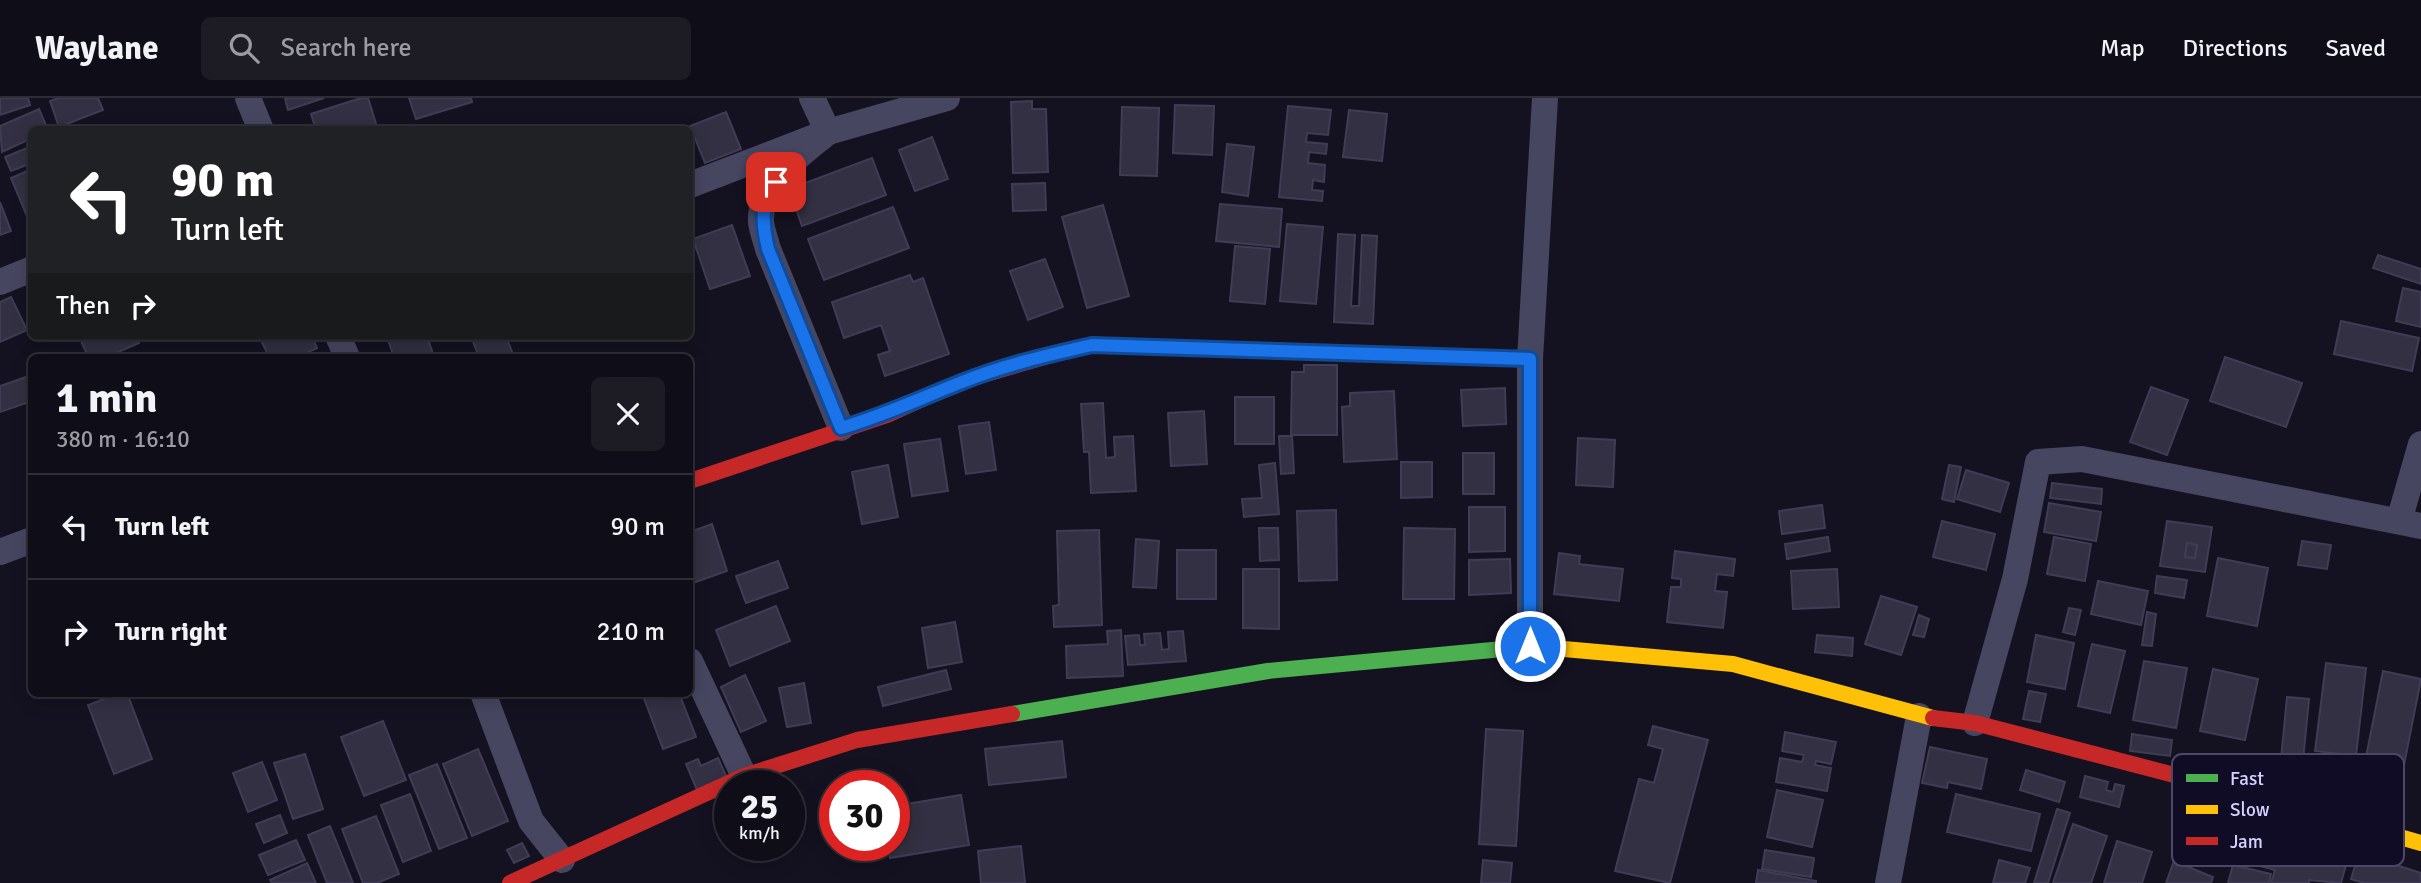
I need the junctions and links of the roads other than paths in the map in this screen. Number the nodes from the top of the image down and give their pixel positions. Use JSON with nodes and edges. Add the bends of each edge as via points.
{"nodes":[{"id":1,"x":248,"y":98,"type":"edge"},
{"id":2,"x":812,"y":98,"type":"edge"},
{"id":3,"x":947,"y":98,"type":"edge"},
{"id":4,"x":1545,"y":98,"type":"edge"},
{"id":5,"x":259,"y":126,"type":"edge"},
{"id":6,"x":828,"y":132,"type":"junction"},
{"id":7,"x":693,"y":184,"type":"edge"},
{"id":8,"x":28,"y":271,"type":"edge"},
{"id":9,"x":0,"y":282,"type":"edge"},
{"id":10,"x":1530,"y":359,"type":"junction"},
{"id":11,"x":841,"y":428,"type":"junction"},
{"id":12,"x":2421,"y":444,"type":"edge"},
{"id":13,"x":693,"y":480,"type":"edge"},
{"id":14,"x":2410,"y":523,"type":"edge"},
{"id":15,"x":28,"y":542,"type":"edge"},
{"id":16,"x":0,"y":552,"type":"edge"},
{"id":17,"x":1530,"y":646,"type":"junction"},
{"id":18,"x":693,"y":668,"type":"edge"},
{"id":19,"x":484,"y":697,"type":"edge"},
{"id":20,"x":1919,"y":716,"type":"junction"},
{"id":21,"x":1975,"y":723,"type":"junction"},
{"id":22,"x":741,"y":770,"type":"edge"},
{"id":23,"x":763,"y":770,"type":"edge"},
{"id":24,"x":2172,"y":773,"type":"edge"},
{"id":25,"x":714,"y":790,"type":"edge"},
{"id":26,"x":2404,"y":838,"type":"edge"},
{"id":27,"x":2421,"y":843,"type":"edge"},
{"id":28,"x":562,"y":860,"type":"junction"},
{"id":29,"x":510,"y":883,"type":"edge"},
{"id":30,"x":1888,"y":883,"type":"edge"}],
"edges":[{"from":1,"to":5,"type":"street"},
{"from":2,"to":6,"type":"street"},
{"from":3,"to":6,"type":"street"},
{"from":4,"to":10,"type":"street"},
{"from":6,"to":7,"type":"street"},
{"from":6,"to":11,"type":"street","via":[[785,169],[767,196],[761,221],[768,249]]},
{"from":8,"to":9,"type":"street"},
{"from":10,"to":11,"type":"street","via":[[1092,345],[962,381],[887,415]]},
{"from":10,"to":17,"type":"street"},
{"from":11,"to":13,"type":"street"},
{"from":12,"to":14,"type":"street"},
{"from":14,"to":21,"type":"street","via":[[2082,459],[2038,462],[2015,579]]},
{"from":15,"to":16,"type":"street"},
{"from":17,"to":20,"type":"street","via":[[1733,664]]},
{"from":17,"to":23,"type":"street","via":[[1268,671],[857,740]]},
{"from":18,"to":22,"type":"street"},
{"from":19,"to":28,"type":"street","via":[[531,821]]},
{"from":20,"to":21,"type":"street"},
{"from":20,"to":30,"type":"street"},
{"from":21,"to":24,"type":"street"},
{"from":25,"to":28,"type":"street"},
{"from":26,"to":27,"type":"street"},
{"from":28,"to":29,"type":"street"}]}
